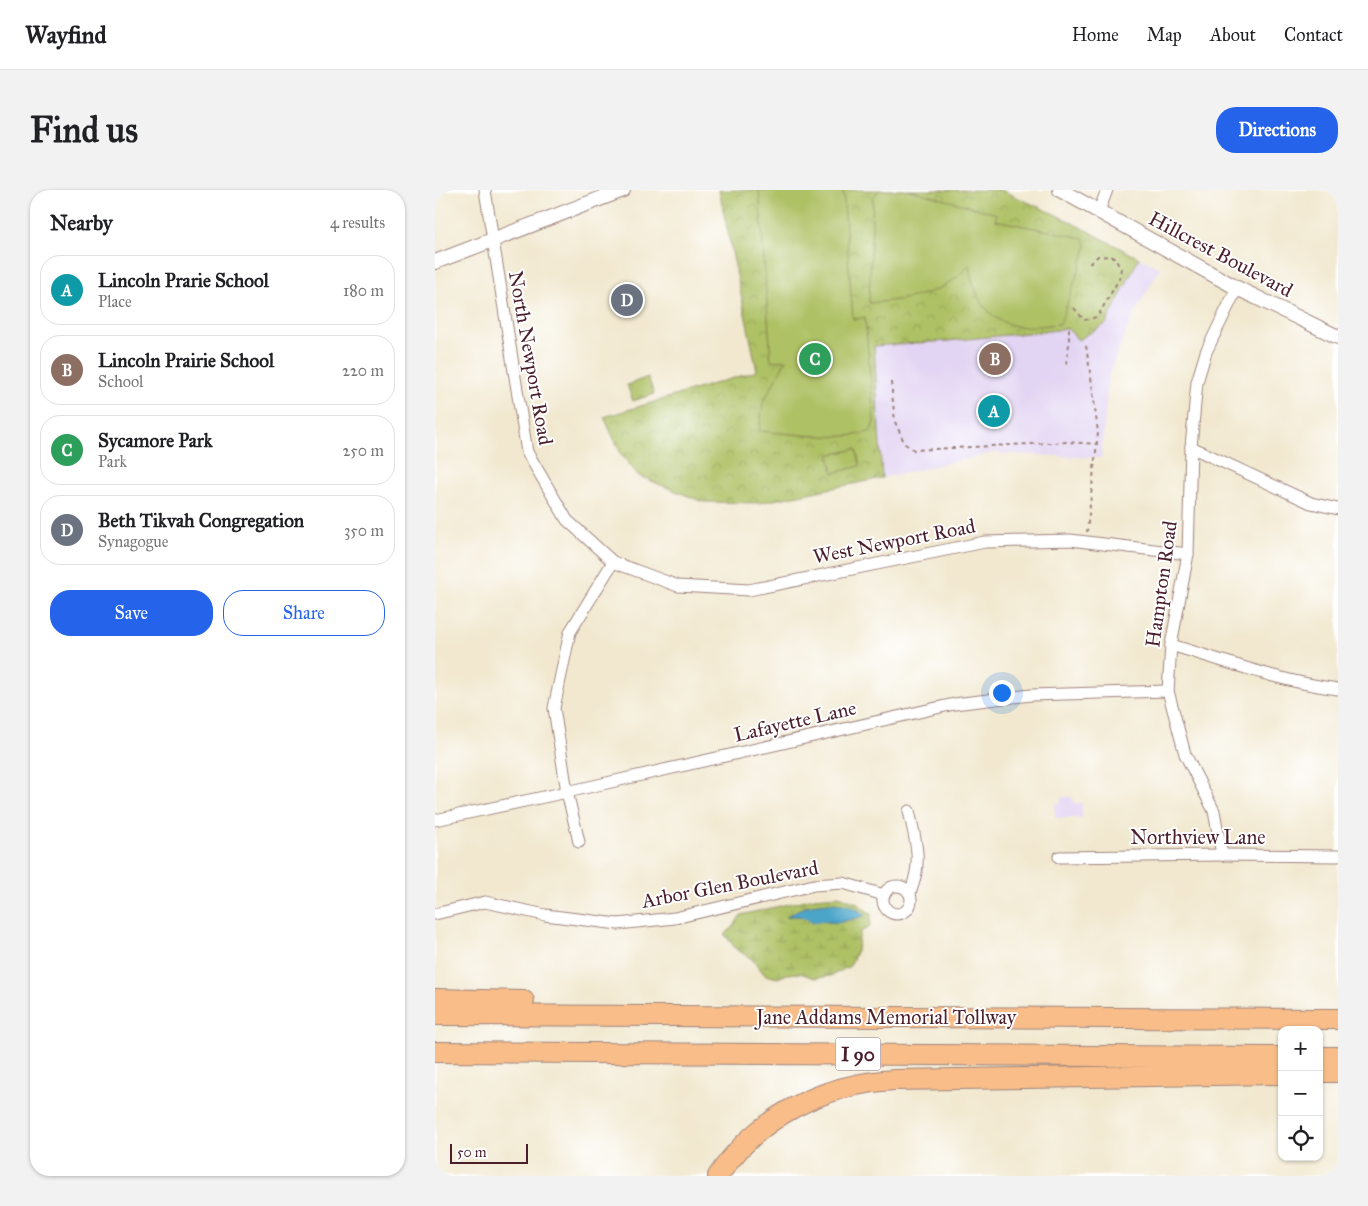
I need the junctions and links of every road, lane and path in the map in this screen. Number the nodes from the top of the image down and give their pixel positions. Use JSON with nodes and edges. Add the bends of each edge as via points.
{"nodes":[{"id":1,"x":485,"y":190,"type":"edge"},
{"id":2,"x":623,"y":190,"type":"edge"},
{"id":3,"x":1059,"y":190,"type":"edge"},
{"id":4,"x":1107,"y":190,"type":"edge"},
{"id":5,"x":1099,"y":210,"type":"junction"},
{"id":6,"x":492,"y":240,"type":"junction"},
{"id":7,"x":435,"y":262,"type":"edge"},
{"id":8,"x":1089,"y":264,"type":"dead end"},
{"id":9,"x":1237,"y":288,"type":"junction"},
{"id":10,"x":1074,"y":308,"type":"dead end"},
{"id":11,"x":1069,"y":324,"type":"dead end"},
{"id":12,"x":1338,"y":337,"type":"edge"},
{"id":13,"x":1086,"y":346,"type":"dead end"},
{"id":14,"x":1066,"y":364,"type":"dead end"},
{"id":15,"x":891,"y":382,"type":"dead end"},
{"id":16,"x":1097,"y":444,"type":"junction"},
{"id":17,"x":1191,"y":447,"type":"junction"},
{"id":18,"x":1338,"y":509,"type":"edge"},
{"id":19,"x":1086,"y":541,"type":"junction"},
{"id":20,"x":1188,"y":554,"type":"junction"},
{"id":21,"x":613,"y":562,"type":"junction"},
{"id":22,"x":1171,"y":645,"type":"junction"},
{"id":23,"x":1338,"y":689,"type":"edge"},
{"id":24,"x":1168,"y":691,"type":"junction"},
{"id":25,"x":567,"y":792,"type":"junction"},
{"id":26,"x":909,"y":811,"type":"dead end"},
{"id":27,"x":435,"y":820,"type":"edge"},
{"id":28,"x":579,"y":842,"type":"dead end"},
{"id":29,"x":1223,"y":855,"type":"junction"},
{"id":30,"x":1338,"y":856,"type":"edge"},
{"id":31,"x":1059,"y":857,"type":"dead end"},
{"id":32,"x":910,"y":893,"type":"junction"},
{"id":33,"x":884,"y":895,"type":"junction"},
{"id":34,"x":435,"y":914,"type":"edge"},
{"id":35,"x":435,"y":999,"type":"edge"},
{"id":36,"x":435,"y":1014,"type":"edge"},
{"id":37,"x":637,"y":1015,"type":"junction"},
{"id":38,"x":1338,"y":1019,"type":"edge"},
{"id":39,"x":435,"y":1052,"type":"edge"},
{"id":40,"x":1278,"y":1057,"type":"edge"},
{"id":41,"x":1323,"y":1057,"type":"edge"},
{"id":42,"x":1338,"y":1057,"type":"edge"},
{"id":43,"x":1323,"y":1072,"type":"edge"},
{"id":44,"x":1338,"y":1072,"type":"edge"},
{"id":45,"x":1278,"y":1074,"type":"edge"},
{"id":46,"x":718,"y":1176,"type":"edge"}],
"edges":[{"from":1,"to":6,"type":"street","name":"North Newport Road"},
{"from":2,"to":6,"type":"street"},
{"from":3,"to":5,"type":"street","name":"Hillcrest Boulevard"},
{"from":4,"to":5,"type":"street"},
{"from":5,"to":9,"type":"street","name":"Hillcrest Boulevard"},
{"from":6,"to":7,"type":"street"},
{"from":6,"to":21,"type":"street","name":"North Newport Road","via":[[527,452],[567,520]]},
{"from":8,"to":10,"type":"path","via":[[1099,256],[1114,257],[1121,269],[1119,279],[1098,316],[1084,320]]},
{"from":9,"to":12,"type":"street","name":"Hillcrest Boulevard"},
{"from":9,"to":17,"type":"street","name":"Hampton Road","via":[[1206,352],[1197,382]]},
{"from":11,"to":14,"type":"path"},
{"from":13,"to":16,"type":"path"},
{"from":15,"to":16,"type":"path","via":[[895,422],[905,444],[914,450],[1068,442]]},
{"from":16,"to":19,"type":"path"},
{"from":17,"to":18,"type":"street","via":[[1311,503]]},
{"from":17,"to":20,"type":"street","name":"Hampton Road"},
{"from":19,"to":20,"type":"street","name":"West Newport Road"},
{"from":19,"to":21,"type":"street","name":"West Newport Road","via":[[985,542],[749,590],[678,586]]},
{"from":20,"to":22,"type":"street","name":"Hampton Road"},
{"from":21,"to":25,"type":"street","via":[[570,632],[554,708]]},
{"from":22,"to":23,"type":"street","via":[[1275,675]]},
{"from":22,"to":24,"type":"street","name":"Hampton Road"},
{"from":24,"to":25,"type":"street","name":"Lafayette Lane","via":[[1031,696],[954,704]]},
{"from":24,"to":29,"type":"street","name":"Hampton Road","via":[[1185,754],[1214,811]]},
{"from":25,"to":27,"type":"street","name":"Lafayette Lane"},
{"from":25,"to":28,"type":"street"},
{"from":26,"to":32,"type":"street","via":[[919,860]]},
{"from":29,"to":30,"type":"street","name":"Northview Lane"},
{"from":29,"to":31,"type":"street","name":"Northview Lane"},
{"from":32,"to":33,"type":"street","via":[[895,886]]},
{"from":32,"to":33,"type":"street","via":[[910,907],[902,914],[885,908]]},
{"from":33,"to":34,"type":"street","name":"Arbor Glen Boulevard","via":[[843,883],[814,885],[675,918],[618,924],[545,915],[485,902]]},
{"from":35,"to":37,"type":"highway","via":[[528,1001]]},
{"from":36,"to":37,"type":"highway","name":"Jane Addams Memorial Tollway","number":"I 90"},
{"from":37,"to":38,"type":"highway","name":"Jane Addams Memorial Tollway","number":"I 90"},
{"from":39,"to":40,"type":"highway","name":"Jane Addams Memorial Tollway","number":"I 90"},
{"from":41,"to":42,"type":"highway"},
{"from":43,"to":44,"type":"highway"},
{"from":45,"to":46,"type":"highway","via":[[894,1080],[855,1084],[819,1095],[786,1111],[747,1141]]}]}
